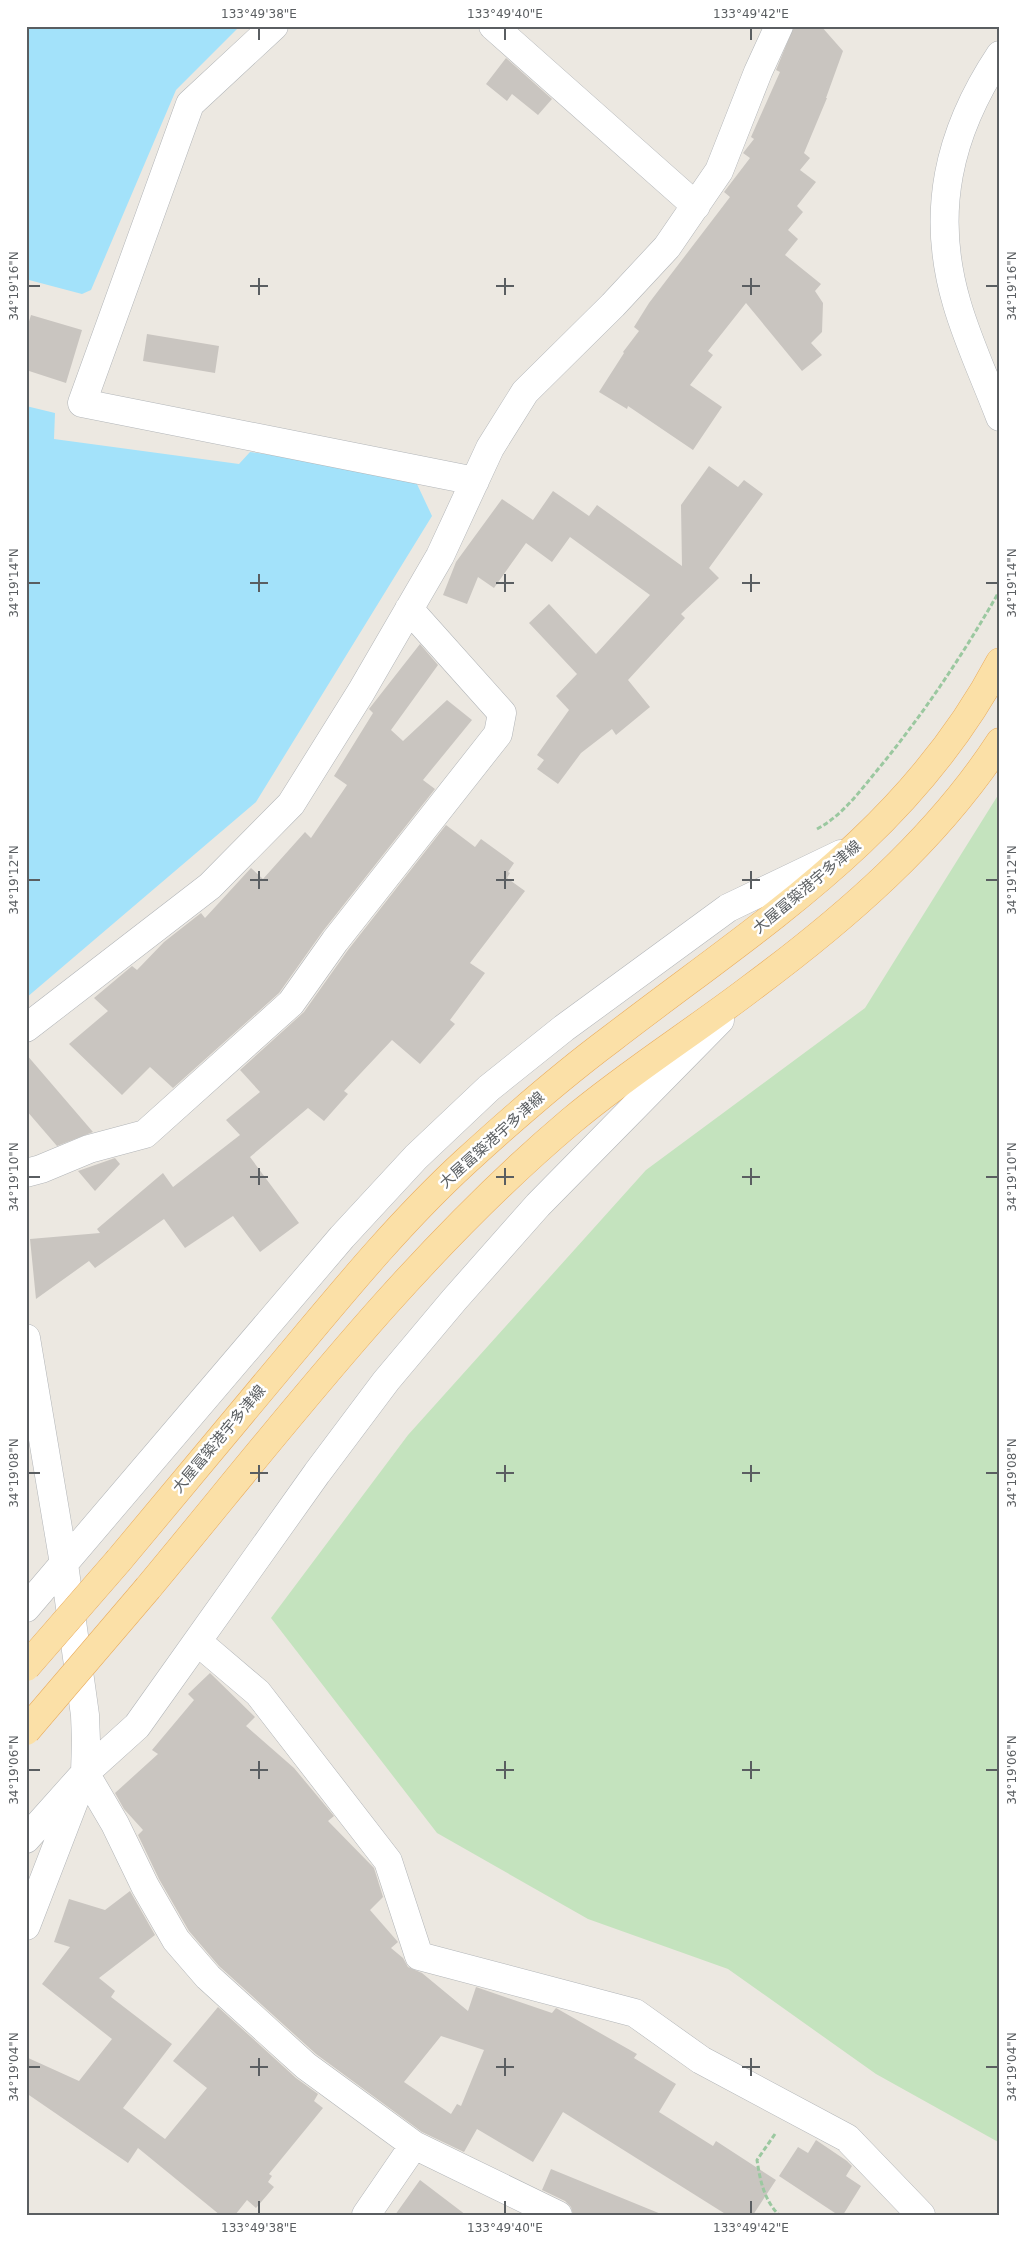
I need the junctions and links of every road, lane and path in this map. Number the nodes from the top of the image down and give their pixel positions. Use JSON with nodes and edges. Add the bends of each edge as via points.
{"nodes":[{"id":1,"x":274,"y":26,"type":"edge"},
{"id":2,"x":493,"y":26,"type":"edge"},
{"id":3,"x":779,"y":26,"type":"edge"},
{"id":4,"x":1000,"y":55,"type":"edge"},
{"id":5,"x":696,"y":206,"type":"junction"},
{"id":6,"x":1000,"y":418,"type":"edge"},
{"id":7,"x":475,"y":481,"type":"junction"},
{"id":8,"x":1000,"y":590,"type":"edge"},
{"id":9,"x":409,"y":609,"type":"junction"},
{"id":10,"x":1000,"y":662,"type":"edge"},
{"id":11,"x":1000,"y":742,"type":"edge"},
{"id":12,"x":815,"y":830,"type":"dead end"},
{"id":13,"x":856,"y":847,"type":"junction"},
{"id":14,"x":751,"y":989,"type":"junction"},
{"id":15,"x":26,"y":1028,"type":"edge"},
{"id":16,"x":26,"y":1173,"type":"edge"},
{"id":17,"x":26,"y":1338,"type":"edge"},
{"id":18,"x":64,"y":1564,"type":"junction"},
{"id":19,"x":26,"y":1608,"type":"edge"},
{"id":20,"x":198,"y":1642,"type":"junction"},
{"id":21,"x":26,"y":1667,"type":"edge"},
{"id":22,"x":85,"y":1715,"type":"junction"},
{"id":23,"x":137,"y":1726,"type":"junction"},
{"id":24,"x":26,"y":1731,"type":"edge"},
{"id":25,"x":84,"y":1773,"type":"junction"},
{"id":26,"x":26,"y":1839,"type":"edge"},
{"id":27,"x":26,"y":1926,"type":"edge"},
{"id":28,"x":792,"y":2108,"type":"junction"},
{"id":29,"x":414,"y":2145,"type":"junction"},
{"id":30,"x":366,"y":2215,"type":"edge"},
{"id":31,"x":558,"y":2215,"type":"edge"},
{"id":32,"x":779,"y":2215,"type":"edge"},
{"id":33,"x":922,"y":2215,"type":"edge"}],
"edges":[{"from":1,"to":7,"type":"street","via":[[190,104],[82,404]]},
{"from":2,"to":5,"type":"street"},
{"from":3,"to":5,"type":"street","via":[[719,171]]},
{"from":4,"to":6,"type":"street","via":[[978,88],[954,148],[945,199],[946,249],[957,304]]},
{"from":5,"to":7,"type":"street","via":[[667,248],[525,392],[490,448]]},
{"from":7,"to":9,"type":"street","via":[[440,556]]},
{"from":8,"to":12,"type":"path","via":[[969,645],[912,728],[852,801],[831,821]]},
{"from":9,"to":15,"type":"street","via":[[292,804],[210,886]]},
{"from":9,"to":16,"type":"street","via":[[502,713],[498,734],[335,941],[292,1003],[145,1134],[89,1149]]},
{"from":10,"to":13,"type":"main road","name":"大屋冨築港宇多津線","via":[[954,736],[912,790]]},
{"from":11,"to":14,"type":"main road","via":[[943,817],[890,872]]},
{"from":13,"to":18,"type":"street","via":[[728,908],[564,1028],[489,1088],[416,1157],[342,1237]]},
{"from":13,"to":21,"type":"main road","name":"大屋冨築港宇多津線","bridge":true,"via":[[786,908],[544,1092],[462,1165],[392,1235]]},
{"from":14,"to":20,"type":"street","via":[[538,1205],[448,1307],[386,1381],[317,1473]]},
{"from":14,"to":24,"type":"main road","bridge":true,"via":[[572,1120],[493,1191],[422,1264],[351,1345]]},
{"from":17,"to":18,"type":"street"},
{"from":18,"to":19,"type":"street"},
{"from":18,"to":22,"type":"street"},
{"from":20,"to":23,"type":"street"},
{"from":20,"to":28,"type":"street","via":[[258,1693],[388,1860],[419,1956],[635,2013],[701,2060]]},
{"from":22,"to":23,"type":"street","via":[[103,1726]]},
{"from":22,"to":25,"type":"street"},
{"from":23,"to":25,"type":"street"},
{"from":25,"to":26,"type":"street"},
{"from":25,"to":27,"type":"street"},
{"from":25,"to":29,"type":"street","via":[[115,1824],[176,1940],[208,1978],[306,2066]]},
{"from":28,"to":32,"type":"path","via":[[757,2160],[760,2182]]},
{"from":28,"to":33,"type":"street","via":[[847,2138]]},
{"from":29,"to":30,"type":"street"},
{"from":29,"to":31,"type":"street"}]}
